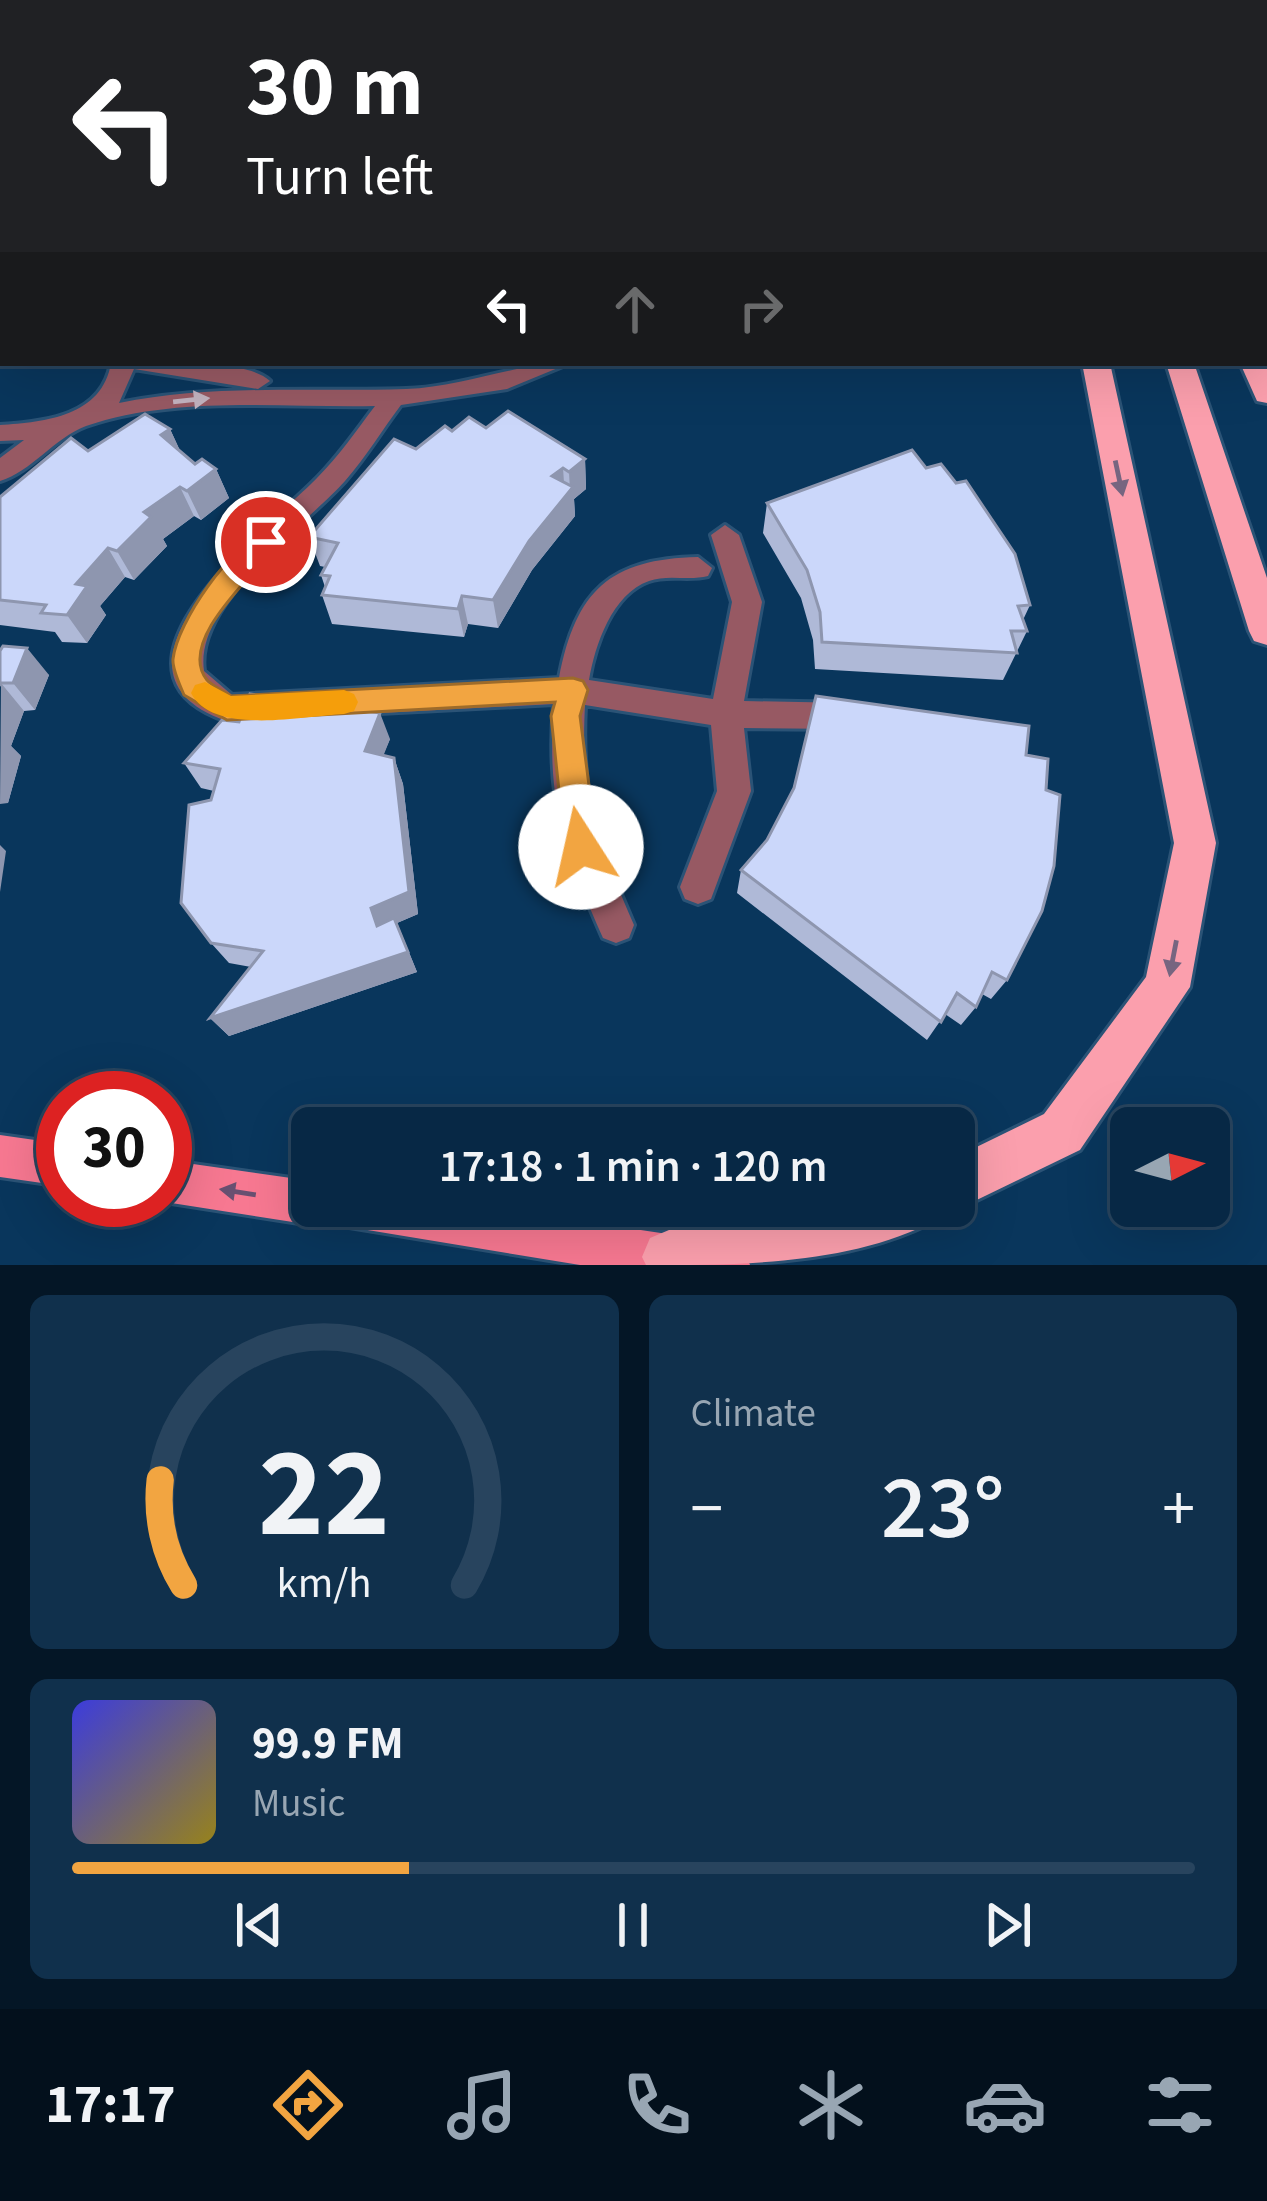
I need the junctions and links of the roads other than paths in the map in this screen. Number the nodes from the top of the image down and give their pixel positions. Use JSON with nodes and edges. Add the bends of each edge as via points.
{"nodes":[{"id":1,"x":123,"y":366,"type":"edge"},
{"id":2,"x":164,"y":366,"type":"edge"},
{"id":3,"x":552,"y":366,"type":"edge"},
{"id":4,"x":1097,"y":366,"type":"edge"},
{"id":5,"x":1181,"y":366,"type":"edge"},
{"id":6,"x":1255,"y":366,"type":"edge"},
{"id":7,"x":1267,"y":394,"type":"edge"},
{"id":8,"x":395,"y":396,"type":"junction"},
{"id":9,"x":76,"y":421,"type":"junction"},
{"id":10,"x":0,"y":433,"type":"edge"},
{"id":11,"x":0,"y":472,"type":"edge"},
{"id":12,"x":725,"y":535,"type":"dead end"},
{"id":13,"x":698,"y":568,"type":"dead end"},
{"id":14,"x":1267,"y":631,"type":"edge"},
{"id":15,"x":573,"y":690,"type":"junction"},
{"id":16,"x":726,"y":714,"type":"junction"},
{"id":17,"x":891,"y":717,"type":"edge"},
{"id":18,"x":698,"y":887,"type":"dead end"},
{"id":19,"x":616,"y":925,"type":"dead end"},
{"id":20,"x":0,"y":1156,"type":"edge"},
{"id":21,"x":36,"y":1161,"type":"edge"},
{"id":22,"x":975,"y":1175,"type":"edge"},
{"id":23,"x":192,"y":1184,"type":"edge"},
{"id":24,"x":291,"y":1200,"type":"edge"},
{"id":25,"x":471,"y":1227,"type":"edge"},
{"id":26,"x":824,"y":1227,"type":"edge"},
{"id":27,"x":669,"y":1257,"type":"junction"},
{"id":28,"x":728,"y":1265,"type":"edge"}],
"edges":[{"from":1,"to":9,"type":"street","via":[[107,402]]},
{"from":2,"to":8,"type":"street"},
{"from":3,"to":8,"type":"street","via":[[464,391]]},
{"from":4,"to":22,"type":"highway","one_way":true,"via":[[1195,843],[1167,987],[1062,1132]]},
{"from":5,"to":14,"type":"highway"},
{"from":6,"to":7,"type":"highway"},
{"from":9,"to":8,"type":"street","one_way":true,"via":[[214,398]]},
{"from":8,"to":15,"type":"street","via":[[338,472],[204,611],[187,660],[194,686],[227,708]]},
{"from":9,"to":10,"type":"street"},
{"from":9,"to":11,"type":"street"},
{"from":12,"to":16,"type":"street","via":[[747,602]]},
{"from":13,"to":15,"type":"street","via":[[637,572],[613,592],[590,626]]},
{"from":15,"to":16,"type":"street"},
{"from":15,"to":19,"type":"street","via":[[565,716],[581,847]]},
{"from":16,"to":17,"type":"street"},
{"from":16,"to":18,"type":"street","via":[[734,791]]},
{"from":20,"to":21,"type":"main road"},
{"from":24,"to":23,"type":"main road","one_way":true},
{"from":25,"to":27,"type":"main road"},
{"from":26,"to":27,"type":"highway"},
{"from":27,"to":28,"type":"main road"}]}
